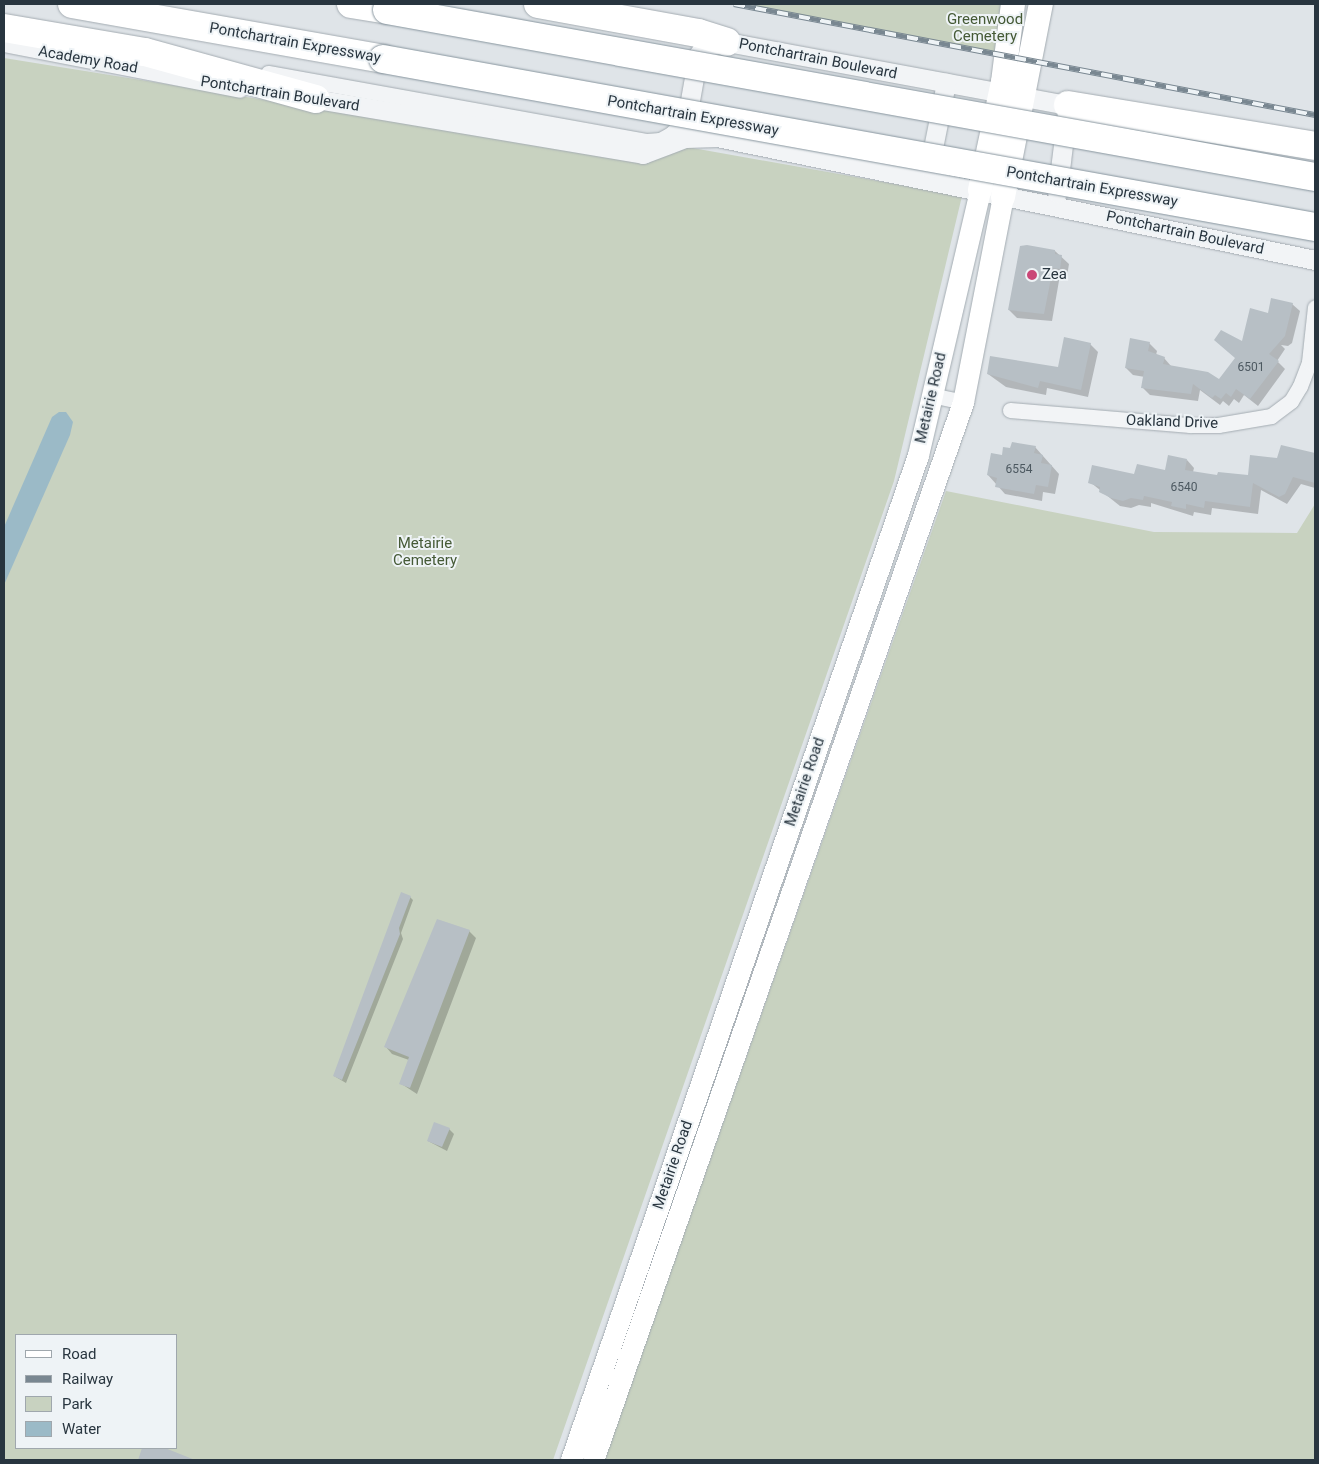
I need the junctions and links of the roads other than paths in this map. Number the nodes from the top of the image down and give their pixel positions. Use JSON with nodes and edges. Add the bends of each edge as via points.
{"nodes":[{"id":1,"x":72,"y":4,"type":"edge"},
{"id":2,"x":351,"y":4,"type":"edge"},
{"id":3,"x":538,"y":4,"type":"edge"},
{"id":4,"x":1012,"y":4,"type":"edge"},
{"id":5,"x":1041,"y":4,"type":"edge"},
{"id":6,"x":4,"y":28,"type":"edge"},
{"id":7,"x":726,"y":42,"type":"junction"},
{"id":8,"x":4,"y":44,"type":"edge"},
{"id":9,"x":221,"y":73,"type":"junction"},
{"id":10,"x":172,"y":75,"type":"junction"},
{"id":11,"x":946,"y":82,"type":"junction"},
{"id":12,"x":1011,"y":95,"type":"junction"},
{"id":13,"x":316,"y":99,"type":"junction"},
{"id":14,"x":1068,"y":104,"type":"junction"},
{"id":15,"x":687,"y":117,"type":"junction"},
{"id":16,"x":701,"y":135,"type":"junction"},
{"id":17,"x":1315,"y":146,"type":"edge"},
{"id":18,"x":1315,"y":177,"type":"edge"},
{"id":19,"x":926,"y":179,"type":"junction"},
{"id":20,"x":980,"y":190,"type":"junction"},
{"id":21,"x":1003,"y":197,"type":"junction"},
{"id":22,"x":1056,"y":207,"type":"junction"},
{"id":23,"x":1315,"y":227,"type":"edge"},
{"id":24,"x":1315,"y":260,"type":"edge"},
{"id":25,"x":1315,"y":307,"type":"edge"},
{"id":26,"x":931,"y":395,"type":"junction"},
{"id":27,"x":963,"y":402,"type":"junction"},
{"id":28,"x":1010,"y":410,"type":"dead end"},
{"id":29,"x":570,"y":1460,"type":"edge"},
{"id":30,"x":593,"y":1460,"type":"edge"}],
"edges":[{"from":1,"to":23,"type":"highway","name":"Pontchartrain Expressway","bridge":true},
{"from":2,"to":18,"type":"highway","bridge":true},
{"from":3,"to":7,"type":"highway","via":[[698,33]]},
{"from":4,"to":12,"type":"main road"},
{"from":5,"to":12,"type":"main road"},
{"from":6,"to":9,"type":"highway","via":[[145,52]]},
{"from":7,"to":11,"type":"street","name":"Pontchartrain Boulevard"},
{"from":7,"to":15,"type":"street","name":"Pontchartrain Boulevard","via":[[704,47],[698,55]]},
{"from":8,"to":10,"type":"street","name":"Academy Road"},
{"from":9,"to":10,"type":"street","name":"Pontchartrain Boulevard"},
{"from":9,"to":13,"type":"highway"},
{"from":9,"to":15,"type":"street","name":"Pontchartrain Boulevard","via":[[246,69],[647,141],[660,140],[671,134]]},
{"from":10,"to":13,"type":"street","name":"Pontchartrain Boulevard","via":[[222,87]]},
{"from":11,"to":12,"type":"street","name":"Pontchartrain Boulevard"},
{"from":11,"to":19,"type":"street"},
{"from":12,"to":14,"type":"street","name":"Pontchartrain Boulevard"},
{"from":12,"to":20,"type":"main road","name":"Metairie Road"},
{"from":12,"to":21,"type":"main road","name":"Metairie Road"},
{"from":13,"to":16,"type":"street","name":"Pontchartrain Boulevard","via":[[643,154]]},
{"from":14,"to":17,"type":"highway"},
{"from":14,"to":22,"type":"street"},
{"from":15,"to":16,"type":"street"},
{"from":16,"to":19,"type":"street","name":"Pontchartrain Boulevard"},
{"from":19,"to":20,"type":"street","name":"Pontchartrain Boulevard"},
{"from":20,"to":21,"type":"street","name":"Pontchartrain Boulevard"},
{"from":20,"to":26,"type":"main road","name":"Metairie Road"},
{"from":21,"to":22,"type":"street","name":"Pontchartrain Boulevard"},
{"from":21,"to":27,"type":"main road","name":"Metairie Road"},
{"from":22,"to":24,"type":"street","name":"Pontchartrain Boulevard"},
{"from":25,"to":28,"type":"street","name":"Oakland Drive","via":[[1309,362],[1300,386],[1291,401],[1271,416],[1218,425],[1190,425]]},
{"from":26,"to":27,"type":"street"},
{"from":26,"to":29,"type":"main road","name":"Metairie Road","via":[[918,456]]},
{"from":27,"to":30,"type":"main road","name":"Metairie Road"}]}
